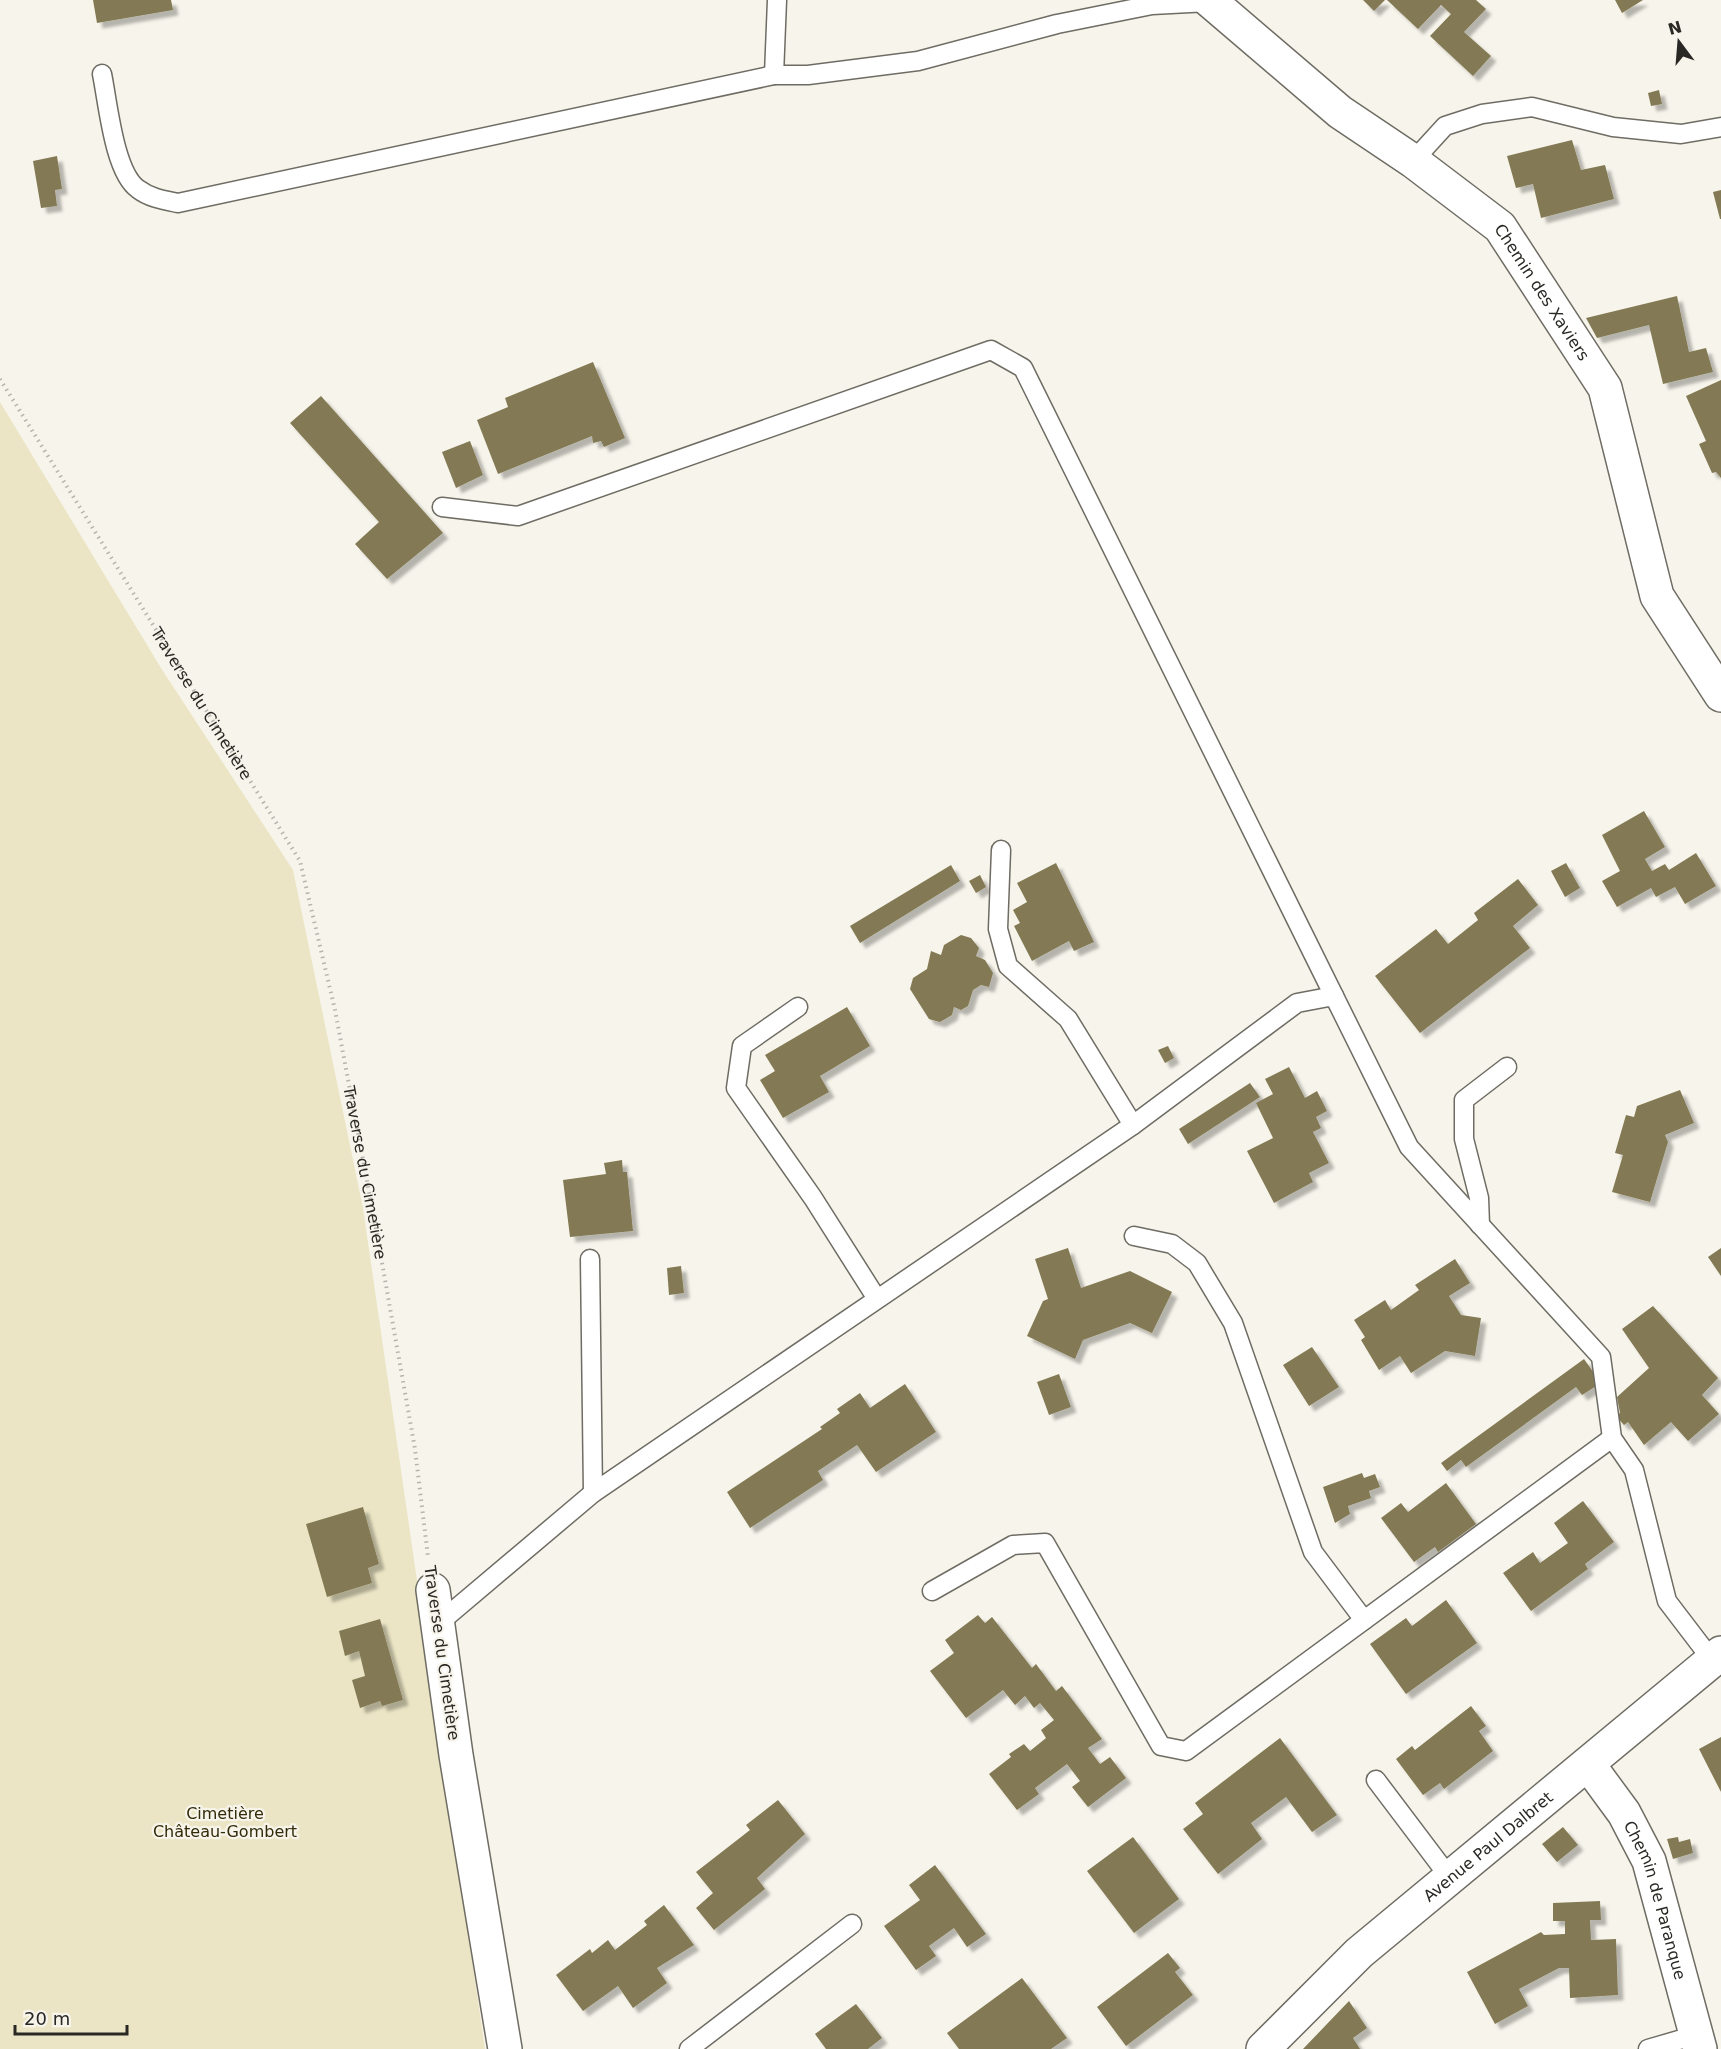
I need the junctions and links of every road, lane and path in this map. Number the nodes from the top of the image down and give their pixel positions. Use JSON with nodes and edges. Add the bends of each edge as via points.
{"nodes":[{"id":1,"x":777,"y":0,"type":"edge"},
{"id":2,"x":1209,"y":1,"type":"edge"},
{"id":3,"x":102,"y":74,"type":"dead end"},
{"id":4,"x":774,"y":75,"type":"junction"},
{"id":5,"x":1721,"y":127,"type":"edge"},
{"id":6,"x":1413,"y":161,"type":"junction"},
{"id":7,"x":0,"y":379,"type":"edge"},
{"id":8,"x":442,"y":507,"type":"dead end"},
{"id":9,"x":1721,"y":695,"type":"edge"},
{"id":10,"x":1001,"y":849,"type":"dead end"},
{"id":11,"x":1334,"y":996,"type":"junction"},
{"id":12,"x":798,"y":1007,"type":"dead end"},
{"id":13,"x":1507,"y":1067,"type":"dead end"},
{"id":14,"x":1133,"y":1125,"type":"junction"},
{"id":15,"x":1479,"y":1225,"type":"junction"},
{"id":16,"x":1134,"y":1236,"type":"dead end"},
{"id":17,"x":590,"y":1259,"type":"dead end"},
{"id":18,"x":877,"y":1299,"type":"junction"},
{"id":19,"x":1612,"y":1438,"type":"junction"},
{"id":20,"x":593,"y":1493,"type":"junction"},
{"id":21,"x":433,"y":1590,"type":"joint"},
{"id":22,"x":932,"y":1591,"type":"dead end"},
{"id":23,"x":1364,"y":1620,"type":"junction"},
{"id":24,"x":439,"y":1623,"type":"junction"},
{"id":25,"x":1717,"y":1657,"type":"edge"},
{"id":26,"x":1588,"y":1764,"type":"junction"},
{"id":27,"x":1376,"y":1780,"type":"dead end"},
{"id":28,"x":1450,"y":1878,"type":"junction"},
{"id":29,"x":852,"y":1924,"type":"dead end"},
{"id":30,"x":1698,"y":2042,"type":"edge"},
{"id":31,"x":505,"y":2049,"type":"edge"},
{"id":32,"x":688,"y":2049,"type":"edge"},
{"id":33,"x":1263,"y":2049,"type":"edge"},
{"id":34,"x":1648,"y":2049,"type":"edge"}],
"edges":[{"from":1,"to":4,"type":"lane"},
{"from":2,"to":4,"type":"lane","via":[[1152,5],[1057,24],[918,61],[808,75]]},
{"from":2,"to":6,"type":"street","name":"Chemin des Xaviers","via":[[1340,112]]},
{"from":3,"to":4,"type":"lane","via":[[121,166],[136,188],[154,198],[178,202]]},
{"from":5,"to":6,"type":"lane","via":[[1681,134],[1613,127],[1532,107],[1482,114],[1445,126]]},
{"from":6,"to":9,"type":"street","name":"Chemin des Xaviers","via":[[1500,227],[1605,388],[1657,596]]},
{"from":7,"to":21,"type":"path","name":"Traverse du Cimetière","via":[[300,861],[335,1010],[376,1229],[414,1449]]},
{"from":8,"to":11,"type":"lane","via":[[518,516],[991,350],[1012,360],[1029,378]]},
{"from":10,"to":14,"type":"lane","via":[[998,929],[1008,966],[1068,1019]]},
{"from":11,"to":14,"type":"lane","via":[[1297,1003]]},
{"from":11,"to":15,"type":"lane","via":[[1409,1147]]},
{"from":12,"to":18,"type":"lane","via":[[742,1046],[736,1088]]},
{"from":13,"to":15,"type":"lane","via":[[1464,1100],[1464,1139],[1479,1198]]},
{"from":14,"to":18,"type":"lane"},
{"from":15,"to":19,"type":"lane","via":[[1601,1357]]},
{"from":16,"to":23,"type":"lane","via":[[1172,1244],[1197,1263],[1233,1323],[1313,1552]]},
{"from":17,"to":20,"type":"lane"},
{"from":18,"to":20,"type":"lane"},
{"from":19,"to":23,"type":"lane"},
{"from":19,"to":25,"type":"lane","via":[[1634,1470],[1668,1601]]},
{"from":20,"to":24,"type":"lane"},
{"from":21,"to":24,"type":"street","name":"Traverse du Cimetière"},
{"from":22,"to":23,"type":"lane","via":[[1013,1545],[1045,1543],[1161,1746],[1186,1751]]},
{"from":24,"to":31,"type":"street","name":"Traverse du Cimetière","via":[[456,1755]]},
{"from":25,"to":26,"type":"street","name":"Avenue Paul Dalbret"},
{"from":26,"to":28,"type":"street","name":"Avenue Paul Dalbret"},
{"from":26,"to":30,"type":"street","name":"Chemin de Paranque","via":[[1624,1813],[1649,1861]]},
{"from":27,"to":28,"type":"lane"},
{"from":28,"to":33,"type":"street","name":"Avenue Paul Dalbret","via":[[1359,1953]]},
{"from":29,"to":32,"type":"lane"},
{"from":30,"to":34,"type":"lane"}]}
